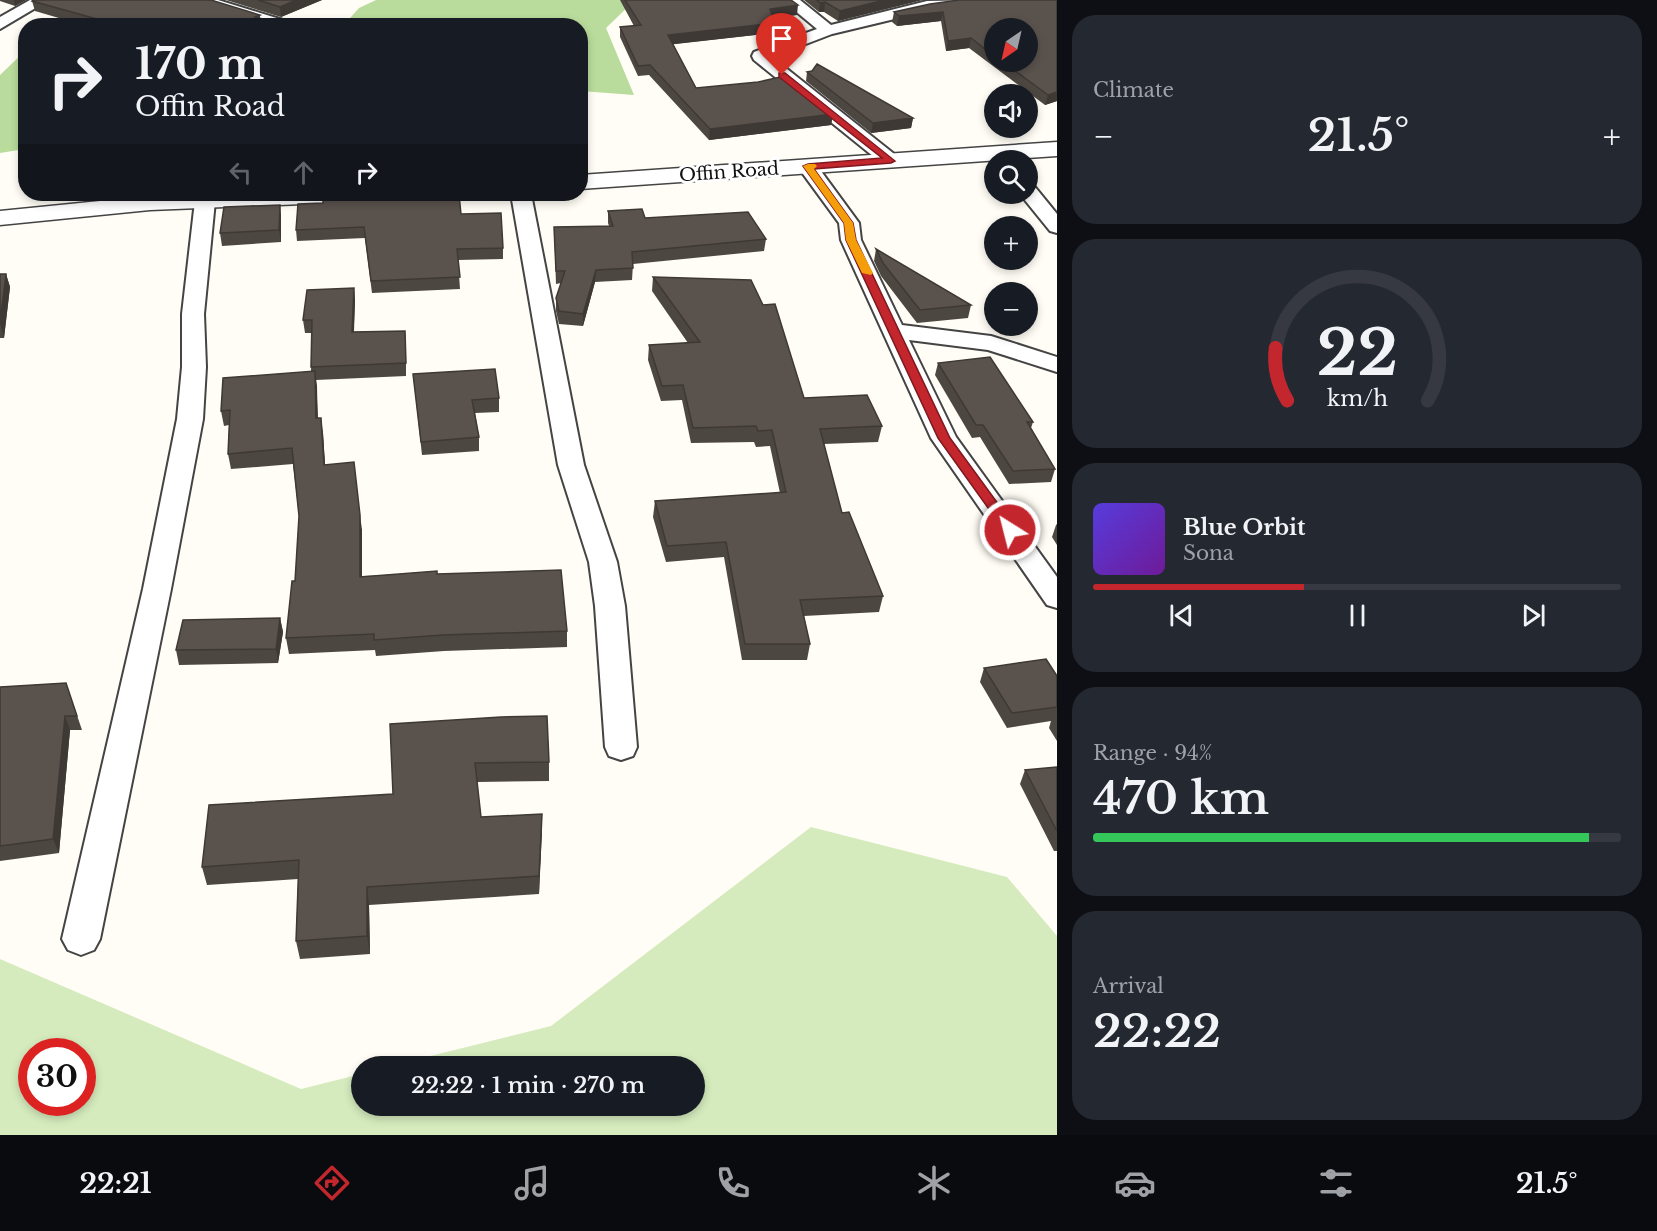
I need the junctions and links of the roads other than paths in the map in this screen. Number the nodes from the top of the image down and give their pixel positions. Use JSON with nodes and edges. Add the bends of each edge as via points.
{"nodes":[{"id":1,"x":41,"y":0,"type":"edge"},
{"id":2,"x":202,"y":0,"type":"edge"},
{"id":3,"x":790,"y":0,"type":"edge"},
{"id":4,"x":975,"y":0,"type":"edge"},
{"id":5,"x":261,"y":18,"type":"edge"},
{"id":6,"x":0,"y":24,"type":"edge"},
{"id":7,"x":828,"y":30,"type":"junction"},
{"id":8,"x":1057,"y":149,"type":"edge"},
{"id":9,"x":1038,"y":151,"type":"edge"},
{"id":10,"x":984,"y":157,"type":"edge"},
{"id":11,"x":891,"y":161,"type":"junction"},
{"id":12,"x":808,"y":166,"type":"junction"},
{"id":13,"x":588,"y":181,"type":"edge"},
{"id":14,"x":205,"y":201,"type":"joint"},
{"id":15,"x":522,"y":201,"type":"edge"},
{"id":16,"x":1038,"y":203,"type":"edge"},
{"id":17,"x":0,"y":218,"type":"edge"},
{"id":18,"x":1057,"y":227,"type":"edge"},
{"id":19,"x":896,"y":331,"type":"junction"},
{"id":20,"x":1057,"y":365,"type":"edge"},
{"id":21,"x":1054,"y":590,"type":"edge"},
{"id":22,"x":621,"y":747,"type":"dead end"},
{"id":23,"x":81,"y":939,"type":"dead end"}],
"edges":[{"from":1,"to":6,"type":"street"},
{"from":2,"to":5,"type":"street"},
{"from":3,"to":7,"type":"street"},
{"from":4,"to":7,"type":"street","via":[[927,6]]},
{"from":7,"to":11,"type":"street","via":[[760,56]]},
{"from":8,"to":9,"type":"street","name":"Offin Road"},
{"from":10,"to":11,"type":"street","name":"Offin Road"},
{"from":11,"to":12,"type":"street","name":"Offin Road"},
{"from":12,"to":13,"type":"street","name":"Offin Road"},
{"from":12,"to":19,"type":"street","via":[[849,223],[851,240]]},
{"from":14,"to":17,"type":"street"},
{"from":14,"to":23,"type":"street","via":[[193,314],[190,419]]},
{"from":15,"to":22,"type":"street","via":[[571,465],[603,562]]},
{"from":16,"to":18,"type":"street"},
{"from":19,"to":20,"type":"street","via":[[991,343]]},
{"from":19,"to":21,"type":"street","via":[[944,438]]}]}
